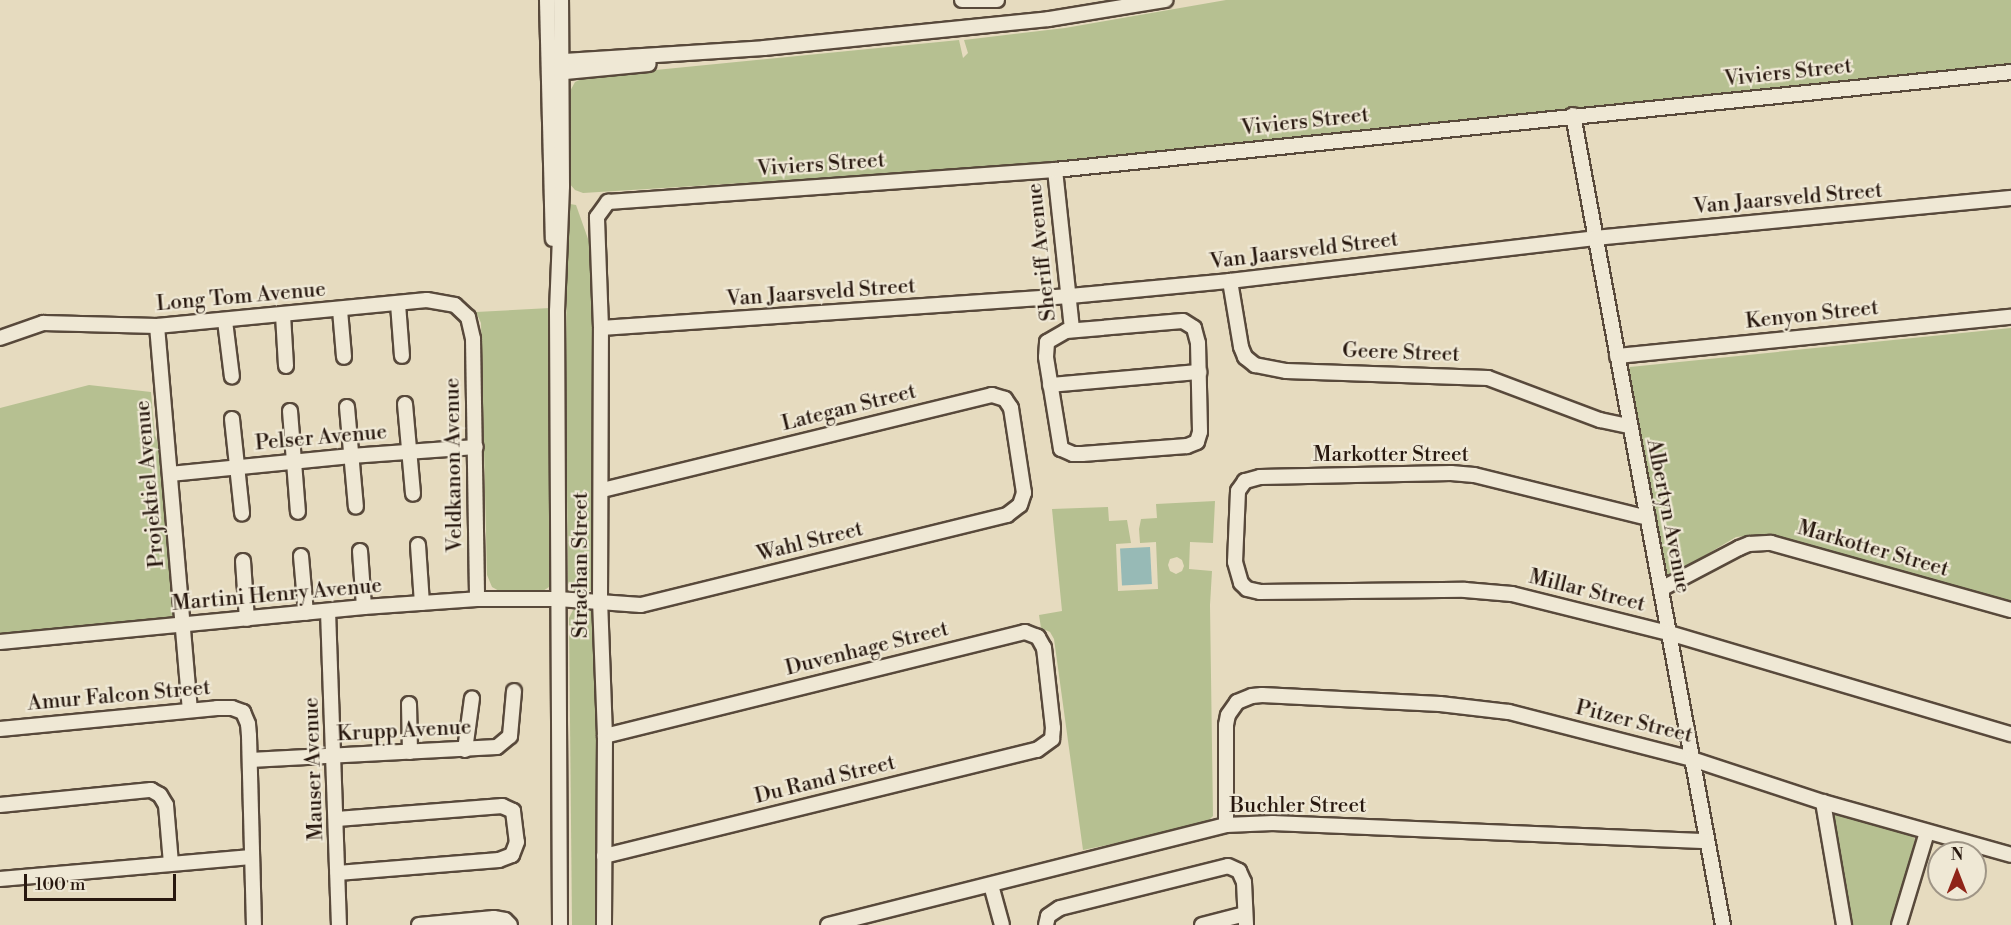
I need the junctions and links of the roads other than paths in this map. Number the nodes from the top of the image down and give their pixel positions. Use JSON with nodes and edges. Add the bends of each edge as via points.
{"nodes":[{"id":1,"x":547,"y":0,"type":"edge"},
{"id":2,"x":561,"y":0,"type":"edge"},
{"id":3,"x":962,"y":0,"type":"edge"},
{"id":4,"x":997,"y":0,"type":"edge"},
{"id":5,"x":1165,"y":0,"type":"edge"},
{"id":6,"x":969,"y":1,"type":"edge"},
{"id":7,"x":556,"y":67,"type":"junction"},
{"id":8,"x":2011,"y":72,"type":"edge"},
{"id":9,"x":1573,"y":115,"type":"junction"},
{"id":10,"x":1055,"y":170,"type":"junction"},
{"id":11,"x":2011,"y":198,"type":"edge"},
{"id":12,"x":603,"y":206,"type":"joint"},
{"id":13,"x":1594,"y":238,"type":"junction"},
{"id":14,"x":1230,"y":281,"type":"junction"},
{"id":15,"x":1070,"y":296,"type":"junction"},
{"id":16,"x":398,"y":304,"type":"junction"},
{"id":17,"x":340,"y":310,"type":"junction"},
{"id":18,"x":283,"y":315,"type":"junction"},
{"id":19,"x":2011,"y":316,"type":"edge"},
{"id":20,"x":225,"y":321,"type":"junction"},
{"id":21,"x":157,"y":326,"type":"junction"},
{"id":22,"x":601,"y":328,"type":"junction"},
{"id":23,"x":472,"y":330,"type":"joint"},
{"id":24,"x":1072,"y":330,"type":"junction"},
{"id":25,"x":0,"y":338,"type":"edge"},
{"id":26,"x":402,"y":356,"type":"dead end"},
{"id":27,"x":1617,"y":356,"type":"junction"},
{"id":28,"x":344,"y":357,"type":"dead end"},
{"id":29,"x":286,"y":366,"type":"dead end"},
{"id":30,"x":1199,"y":372,"type":"junction"},
{"id":31,"x":232,"y":377,"type":"dead end"},
{"id":32,"x":1050,"y":385,"type":"junction"},
{"id":33,"x":405,"y":404,"type":"dead end"},
{"id":34,"x":347,"y":407,"type":"dead end"},
{"id":35,"x":290,"y":411,"type":"dead end"},
{"id":36,"x":232,"y":419,"type":"dead end"},
{"id":37,"x":1629,"y":426,"type":"junction"},
{"id":38,"x":476,"y":447,"type":"junction"},
{"id":39,"x":409,"y":451,"type":"junction"},
{"id":40,"x":351,"y":456,"type":"junction"},
{"id":41,"x":294,"y":461,"type":"junction"},
{"id":42,"x":237,"y":467,"type":"junction"},
{"id":43,"x":170,"y":474,"type":"junction"},
{"id":44,"x":602,"y":489,"type":"junction"},
{"id":45,"x":413,"y":494,"type":"dead end"},
{"id":46,"x":1023,"y":499,"type":"joint"},
{"id":47,"x":356,"y":507,"type":"dead end"},
{"id":48,"x":298,"y":512,"type":"dead end"},
{"id":49,"x":242,"y":513,"type":"dead end"},
{"id":50,"x":1648,"y":518,"type":"junction"},
{"id":51,"x":418,"y":546,"type":"dead end"},
{"id":52,"x":360,"y":551,"type":"dead end"},
{"id":53,"x":301,"y":556,"type":"dead end"},
{"id":54,"x":243,"y":561,"type":"dead end"},
{"id":55,"x":1247,"y":589,"type":"joint"},
{"id":56,"x":1661,"y":589,"type":"junction"},
{"id":57,"x":477,"y":599,"type":"junction"},
{"id":58,"x":558,"y":599,"type":"junction"},
{"id":59,"x":600,"y":602,"type":"junction"},
{"id":60,"x":422,"y":603,"type":"junction"},
{"id":61,"x":364,"y":607,"type":"junction"},
{"id":62,"x":2011,"y":610,"type":"edge"},
{"id":63,"x":328,"y":611,"type":"junction"},
{"id":64,"x":306,"y":613,"type":"junction"},
{"id":65,"x":247,"y":619,"type":"junction"},
{"id":66,"x":182,"y":624,"type":"junction"},
{"id":67,"x":1669,"y":633,"type":"junction"},
{"id":68,"x":0,"y":642,"type":"edge"},
{"id":69,"x":514,"y":692,"type":"dead end"},
{"id":70,"x":472,"y":698,"type":"dead end"},
{"id":71,"x":409,"y":704,"type":"dead end"},
{"id":72,"x":190,"y":710,"type":"junction"},
{"id":73,"x":0,"y":729,"type":"edge"},
{"id":74,"x":2011,"y":734,"type":"edge"},
{"id":75,"x":605,"y":736,"type":"junction"},
{"id":76,"x":1052,"y":739,"type":"joint"},
{"id":77,"x":465,"y":750,"type":"junction"},
{"id":78,"x":410,"y":752,"type":"junction"},
{"id":79,"x":335,"y":755,"type":"junction"},
{"id":80,"x":1692,"y":759,"type":"junction"},
{"id":81,"x":250,"y":760,"type":"junction"},
{"id":82,"x":1823,"y":802,"type":"junction"},
{"id":83,"x":0,"y":805,"type":"edge"},
{"id":84,"x":337,"y":819,"type":"junction"},
{"id":85,"x":1226,"y":825,"type":"junction"},
{"id":86,"x":1927,"y":832,"type":"junction"},
{"id":87,"x":1707,"y":840,"type":"junction"},
{"id":88,"x":2011,"y":855,"type":"edge"},
{"id":89,"x":604,"y":856,"type":"junction"},
{"id":90,"x":251,"y":857,"type":"junction"},
{"id":91,"x":171,"y":863,"type":"junction"},
{"id":92,"x":338,"y":873,"type":"junction"},
{"id":93,"x":0,"y":879,"type":"edge"},
{"id":94,"x":992,"y":885,"type":"junction"},
{"id":95,"x":1246,"y":920,"type":"edge"},
{"id":96,"x":254,"y":925,"type":"edge"},
{"id":97,"x":339,"y":925,"type":"edge"},
{"id":98,"x":419,"y":925,"type":"edge"},
{"id":99,"x":510,"y":925,"type":"edge"},
{"id":100,"x":560,"y":925,"type":"edge"},
{"id":101,"x":604,"y":925,"type":"edge"},
{"id":102,"x":828,"y":925,"type":"edge"},
{"id":103,"x":1002,"y":925,"type":"edge"},
{"id":104,"x":1046,"y":925,"type":"edge"},
{"id":105,"x":1202,"y":925,"type":"edge"},
{"id":106,"x":1723,"y":925,"type":"edge"},
{"id":107,"x":1844,"y":925,"type":"edge"},
{"id":108,"x":1899,"y":925,"type":"edge"}],
"edges":[{"from":1,"to":7,"type":"street","name":"Strachan Street"},
{"from":2,"to":7,"type":"street","name":"Strachan Street"},
{"from":3,"to":6,"type":"street"},
{"from":4,"to":6,"type":"street"},
{"from":5,"to":7,"type":"street","via":[[1049,19]]},
{"from":7,"to":58,"type":"street","name":"Strachan Street","via":[[561,252],[557,297]]},
{"from":8,"to":9,"type":"street","name":"Viviers Street"},
{"from":9,"to":10,"type":"street","name":"Viviers Street"},
{"from":9,"to":13,"type":"street","name":"Albertyn Avenue"},
{"from":10,"to":12,"type":"street","name":"Viviers Street","via":[[622,200]]},
{"from":10,"to":15,"type":"street","name":"Sheriff Avenue"},
{"from":11,"to":13,"type":"street","name":"Van Jaarsveld Street"},
{"from":12,"to":22,"type":"street","name":"Strachan Street","via":[[597,217]]},
{"from":13,"to":14,"type":"street","name":"Van Jaarsveld Street"},
{"from":13,"to":27,"type":"street","name":"Albertyn Avenue"},
{"from":14,"to":15,"type":"street","name":"Van Jaarsveld Street"},
{"from":14,"to":37,"type":"street","name":"Geere Street","via":[[1243,353],[1262,367],[1488,378],[1600,420]]},
{"from":15,"to":22,"type":"street","name":"Van Jaarsveld Street"},
{"from":15,"to":24,"type":"street","name":"Sheriff Avenue"},
{"from":16,"to":17,"type":"street","name":"Long Tom Avenue"},
{"from":16,"to":23,"type":"street","name":"Long Tom Avenue","via":[[427,300],[455,305],[468,317]]},
{"from":16,"to":26,"type":"street"},
{"from":17,"to":18,"type":"street","name":"Long Tom Avenue"},
{"from":17,"to":28,"type":"street"},
{"from":18,"to":20,"type":"street","name":"Long Tom Avenue"},
{"from":18,"to":29,"type":"street"},
{"from":19,"to":27,"type":"street","name":"Kenyon Street"},
{"from":20,"to":21,"type":"street","name":"Long Tom Avenue"},
{"from":20,"to":31,"type":"street"},
{"from":21,"to":25,"type":"street","name":"Long Tom Avenue","via":[[43,323]]},
{"from":21,"to":43,"type":"street","name":"Projektiel Avenue"},
{"from":22,"to":44,"type":"street","name":"Strachan Street"},
{"from":23,"to":38,"type":"street","name":"Veldkanon Avenue"},
{"from":24,"to":30,"type":"street","via":[[1187,322],[1196,332]]},
{"from":24,"to":32,"type":"street","via":[[1060,332],[1047,342]]},
{"from":27,"to":37,"type":"street","name":"Albertyn Avenue"},
{"from":30,"to":32,"type":"street"},
{"from":30,"to":32,"type":"street","via":[[1200,432],[1197,442],[1187,446],[1066,453],[1058,440]]},
{"from":33,"to":39,"type":"street"},
{"from":34,"to":40,"type":"street"},
{"from":35,"to":41,"type":"street"},
{"from":36,"to":42,"type":"street"},
{"from":37,"to":50,"type":"street","name":"Albertyn Avenue"},
{"from":38,"to":39,"type":"street","name":"Pelser Avenue"},
{"from":38,"to":57,"type":"street","name":"Veldkanon Avenue"},
{"from":39,"to":40,"type":"street","name":"Pelser Avenue"},
{"from":39,"to":45,"type":"street"},
{"from":40,"to":41,"type":"street","name":"Pelser Avenue"},
{"from":40,"to":47,"type":"street"},
{"from":41,"to":42,"type":"street","name":"Pelser Avenue"},
{"from":41,"to":48,"type":"street"},
{"from":42,"to":43,"type":"street","name":"Pelser Avenue"},
{"from":42,"to":49,"type":"street"},
{"from":43,"to":66,"type":"street","name":"Projektiel Avenue"},
{"from":44,"to":46,"type":"street","name":"Lategan Street","via":[[992,395],[1005,399],[1011,408]]},
{"from":44,"to":59,"type":"street","name":"Strachan Street"},
{"from":46,"to":59,"type":"street","name":"Wahl Street","via":[[1007,515],[659,602],[628,606]]},
{"from":50,"to":55,"type":"street","name":"Markotter Street","via":[[1451,473],[1260,477],[1240,485],[1236,499],[1235,562],[1238,578]]},
{"from":50,"to":56,"type":"street","name":"Albertyn Avenue"},
{"from":51,"to":60,"type":"street"},
{"from":52,"to":61,"type":"street"},
{"from":53,"to":64,"type":"street"},
{"from":54,"to":65,"type":"street"},
{"from":55,"to":67,"type":"street","name":"Millar Street","via":[[1490,591]]},
{"from":56,"to":62,"type":"street","name":"Markotter Street","via":[[1739,548],[1771,543]]},
{"from":56,"to":67,"type":"street","name":"Albertyn Avenue"},
{"from":57,"to":58,"type":"street","name":"Martini Henry Avenue"},
{"from":57,"to":60,"type":"street","name":"Martini Henry Avenue"},
{"from":58,"to":59,"type":"street","name":"Wahl Street"},
{"from":58,"to":100,"type":"street","name":"Strachan Street"},
{"from":59,"to":75,"type":"street","name":"Strachan Street"},
{"from":60,"to":61,"type":"street","name":"Martini Henry Avenue"},
{"from":61,"to":63,"type":"street","name":"Martini Henry Avenue"},
{"from":63,"to":64,"type":"street","name":"Martini Henry Avenue"},
{"from":63,"to":79,"type":"street","name":"Mauser Avenue"},
{"from":64,"to":65,"type":"street","name":"Martini Henry Avenue"},
{"from":65,"to":66,"type":"street","name":"Martini Henry Avenue"},
{"from":66,"to":68,"type":"street","name":"Martini Henry Avenue"},
{"from":66,"to":72,"type":"street","name":"Projektiel Avenue"},
{"from":67,"to":74,"type":"street","name":"Millar Street"},
{"from":67,"to":80,"type":"street","name":"Albertyn Avenue"},
{"from":69,"to":77,"type":"street","name":"Krupp Avenue","via":[[508,740],[497,747]]},
{"from":70,"to":77,"type":"street"},
{"from":71,"to":78,"type":"street"},
{"from":72,"to":73,"type":"street","name":"Amur Falcon Street"},
{"from":72,"to":81,"type":"street","name":"Amur Falcon Street","via":[[232,708],[243,712],[248,724]]},
{"from":75,"to":76,"type":"street","name":"Duvenhage Street","via":[[1025,633],[1038,637],[1044,648]]},
{"from":75,"to":89,"type":"street","name":"Strachan Street"},
{"from":76,"to":89,"type":"street","name":"Du Rand Street","via":[[1037,750]]},
{"from":77,"to":78,"type":"street","name":"Krupp Avenue"},
{"from":78,"to":79,"type":"street","name":"Krupp Avenue"},
{"from":79,"to":81,"type":"street","name":"Krupp Avenue"},
{"from":79,"to":84,"type":"street","name":"Mauser Avenue"},
{"from":80,"to":82,"type":"street","name":"Pitzer Street"},
{"from":80,"to":85,"type":"street","name":"Pitzer Street","via":[[1509,712],[1252,696],[1237,702],[1226,725]]},
{"from":80,"to":87,"type":"street","name":"Albertyn Avenue"},
{"from":81,"to":90,"type":"street","name":"Amur Falcon Street"},
{"from":82,"to":86,"type":"street","name":"Pitzer Street"},
{"from":82,"to":107,"type":"street"},
{"from":83,"to":91,"type":"street","via":[[152,790],[166,805]]},
{"from":84,"to":92,"type":"street","name":"Mauser Avenue"},
{"from":84,"to":92,"type":"street","via":[[502,806],[513,811],[517,842],[512,855],[499,860]]},
{"from":85,"to":87,"type":"street","name":"Buchler Street","via":[[1273,823]]},
{"from":85,"to":94,"type":"street","name":"Buchler Street"},
{"from":86,"to":88,"type":"street","name":"Pitzer Street"},
{"from":86,"to":108,"type":"street"},
{"from":87,"to":106,"type":"street","name":"Albertyn Avenue"},
{"from":89,"to":101,"type":"street","name":"Strachan Street"},
{"from":90,"to":91,"type":"street"},
{"from":90,"to":96,"type":"street","name":"Amur Falcon Street"},
{"from":91,"to":93,"type":"street"},
{"from":92,"to":97,"type":"street","name":"Mauser Avenue"},
{"from":94,"to":102,"type":"street","name":"Buchler Street"},
{"from":94,"to":103,"type":"street"},
{"from":95,"to":104,"type":"street","via":[[1242,876],[1239,870],[1228,866],[1060,908],[1048,916]]},
{"from":95,"to":105,"type":"street"},
{"from":98,"to":99,"type":"street","via":[[494,918]]}]}
